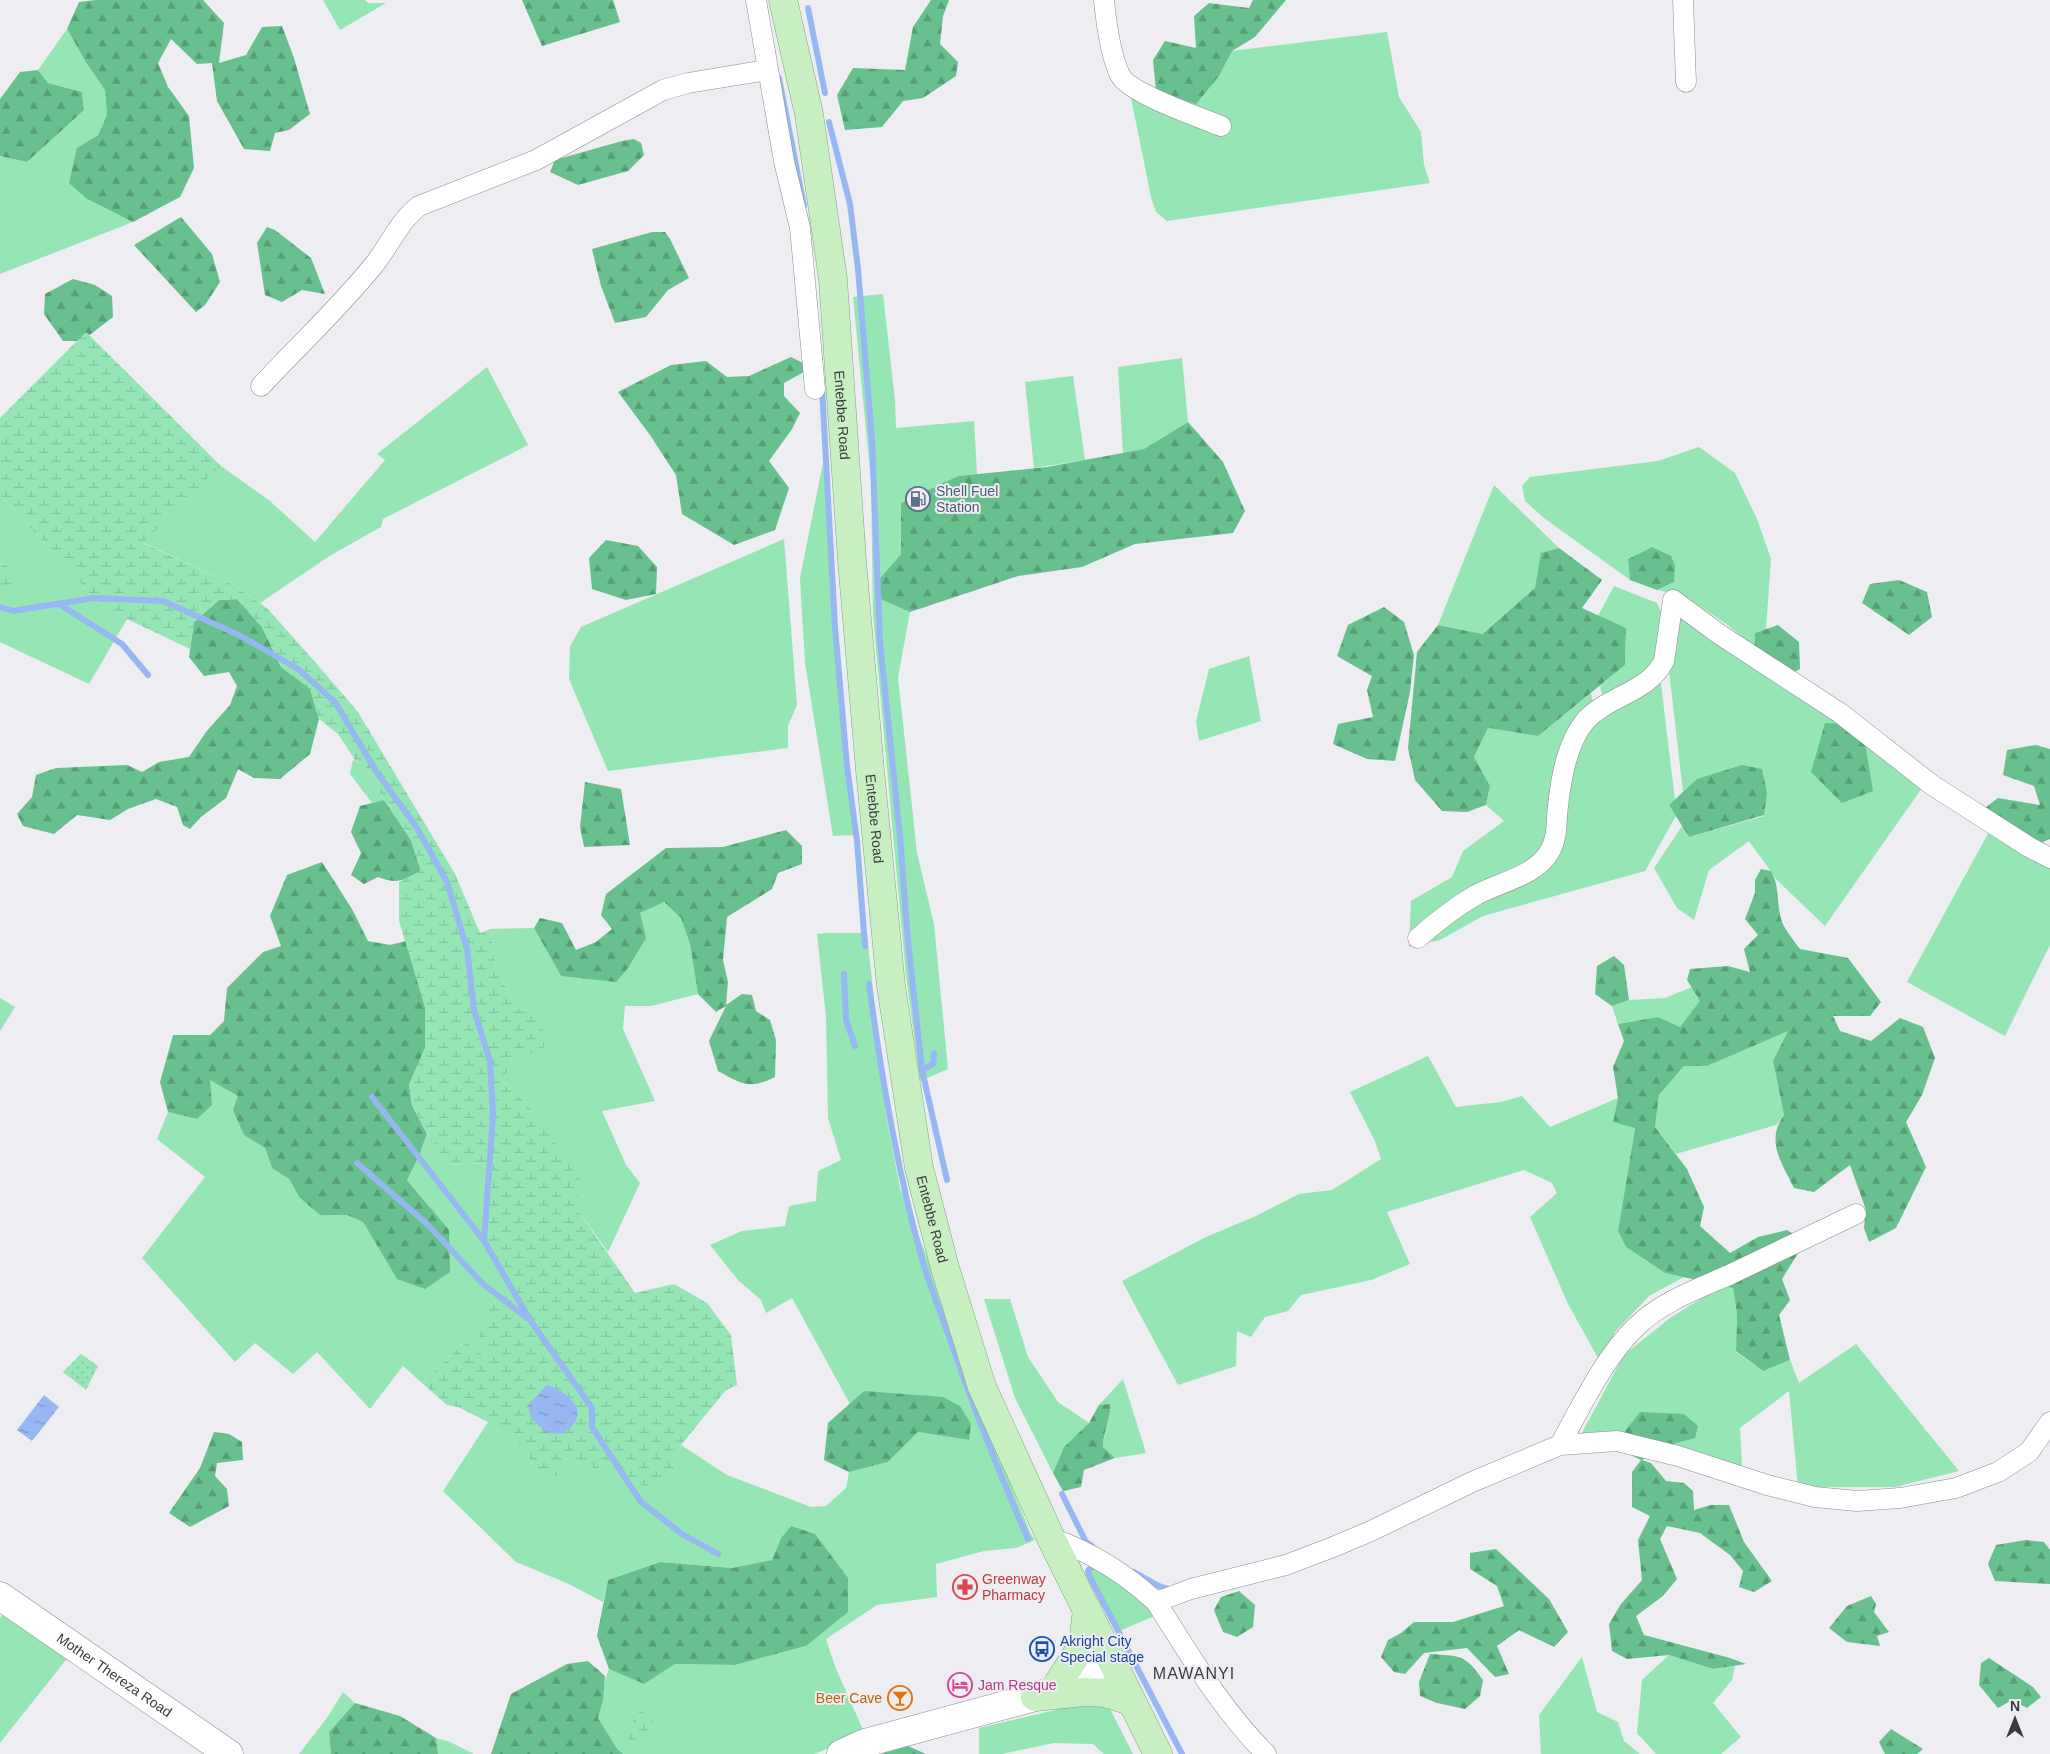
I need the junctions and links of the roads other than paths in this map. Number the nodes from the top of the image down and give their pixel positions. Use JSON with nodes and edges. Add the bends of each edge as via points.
{"nodes":[{"id":1,"x":756,"y":0,"type":"edge"},
{"id":2,"x":783,"y":0,"type":"edge"},
{"id":3,"x":1104,"y":0,"type":"edge"},
{"id":4,"x":1683,"y":0,"type":"edge"},
{"id":5,"x":767,"y":70,"type":"junction"},
{"id":6,"x":1686,"y":82,"type":"dead end"},
{"id":7,"x":1221,"y":126,"type":"dead end"},
{"id":8,"x":261,"y":386,"type":"dead end"},
{"id":9,"x":815,"y":389,"type":"dead end"},
{"id":10,"x":2050,"y":858,"type":"edge"},
{"id":11,"x":1418,"y":938,"type":"dead end"},
{"id":12,"x":1856,"y":1214,"type":"dead end"},
{"id":13,"x":2050,"y":1422,"type":"edge"},
{"id":14,"x":1560,"y":1445,"type":"junction"},
{"id":15,"x":1051,"y":1538,"type":"junction"},
{"id":16,"x":0,"y":1596,"type":"edge"},
{"id":17,"x":1156,"y":1602,"type":"junction"},
{"id":18,"x":1087,"y":1609,"type":"junction"},
{"id":19,"x":1111,"y":1659,"type":"junction"},
{"id":20,"x":1045,"y":1694,"type":"junction"},
{"id":21,"x":1130,"y":1701,"type":"junction"},
{"id":22,"x":229,"y":1754,"type":"edge"},
{"id":23,"x":840,"y":1754,"type":"edge"},
{"id":24,"x":1158,"y":1754,"type":"edge"},
{"id":25,"x":1266,"y":1754,"type":"edge"}],
"edges":[{"from":1,"to":5,"type":"street"},
{"from":2,"to":15,"type":"main road","name":"Entebbe Road","via":[[809,114],[832,278],[872,790],[891,986],[917,1158],[945,1268],[982,1387]]},
{"from":3,"to":7,"type":"street","via":[[1120,77],[1167,105]]},
{"from":4,"to":6,"type":"street"},
{"from":5,"to":8,"type":"street","via":[[663,90],[536,160],[419,206],[405,218],[374,265]]},
{"from":5,"to":9,"type":"street","via":[[800,228]]},
{"from":10,"to":11,"type":"street","via":[[1932,785],[1840,713],[1672,600],[1664,661],[1660,669],[1640,686],[1600,707],[1573,739],[1550,851],[1524,874],[1477,895],[1445,915]]},
{"from":12,"to":14,"type":"street","via":[[1693,1291],[1637,1325],[1586,1396]]},
{"from":13,"to":14,"type":"street","via":[[2029,1452],[1998,1472],[1956,1488],[1900,1498],[1857,1501],[1815,1498],[1617,1441]]},
{"from":14,"to":17,"type":"street","via":[[1333,1546],[1286,1564],[1191,1588]]},
{"from":15,"to":17,"type":"street","via":[[1106,1563],[1135,1582]]},
{"from":15,"to":18,"type":"main road","name":"Entebbe Road"},
{"from":16,"to":22,"type":"street","name":"Mother Thereza Road"},
{"from":17,"to":25,"type":"street","via":[[1212,1690]]},
{"from":18,"to":19,"type":"main road","name":"Entebbe Road"},
{"from":18,"to":20,"type":"main road","via":[[1080,1649]]},
{"from":19,"to":20,"type":"street"},
{"from":19,"to":21,"type":"main road","name":"Entebbe Road"},
{"from":20,"to":21,"type":"main road","via":[[1105,1693]]},
{"from":20,"to":23,"type":"street","via":[[865,1743]]},
{"from":21,"to":24,"type":"main road"}]}
